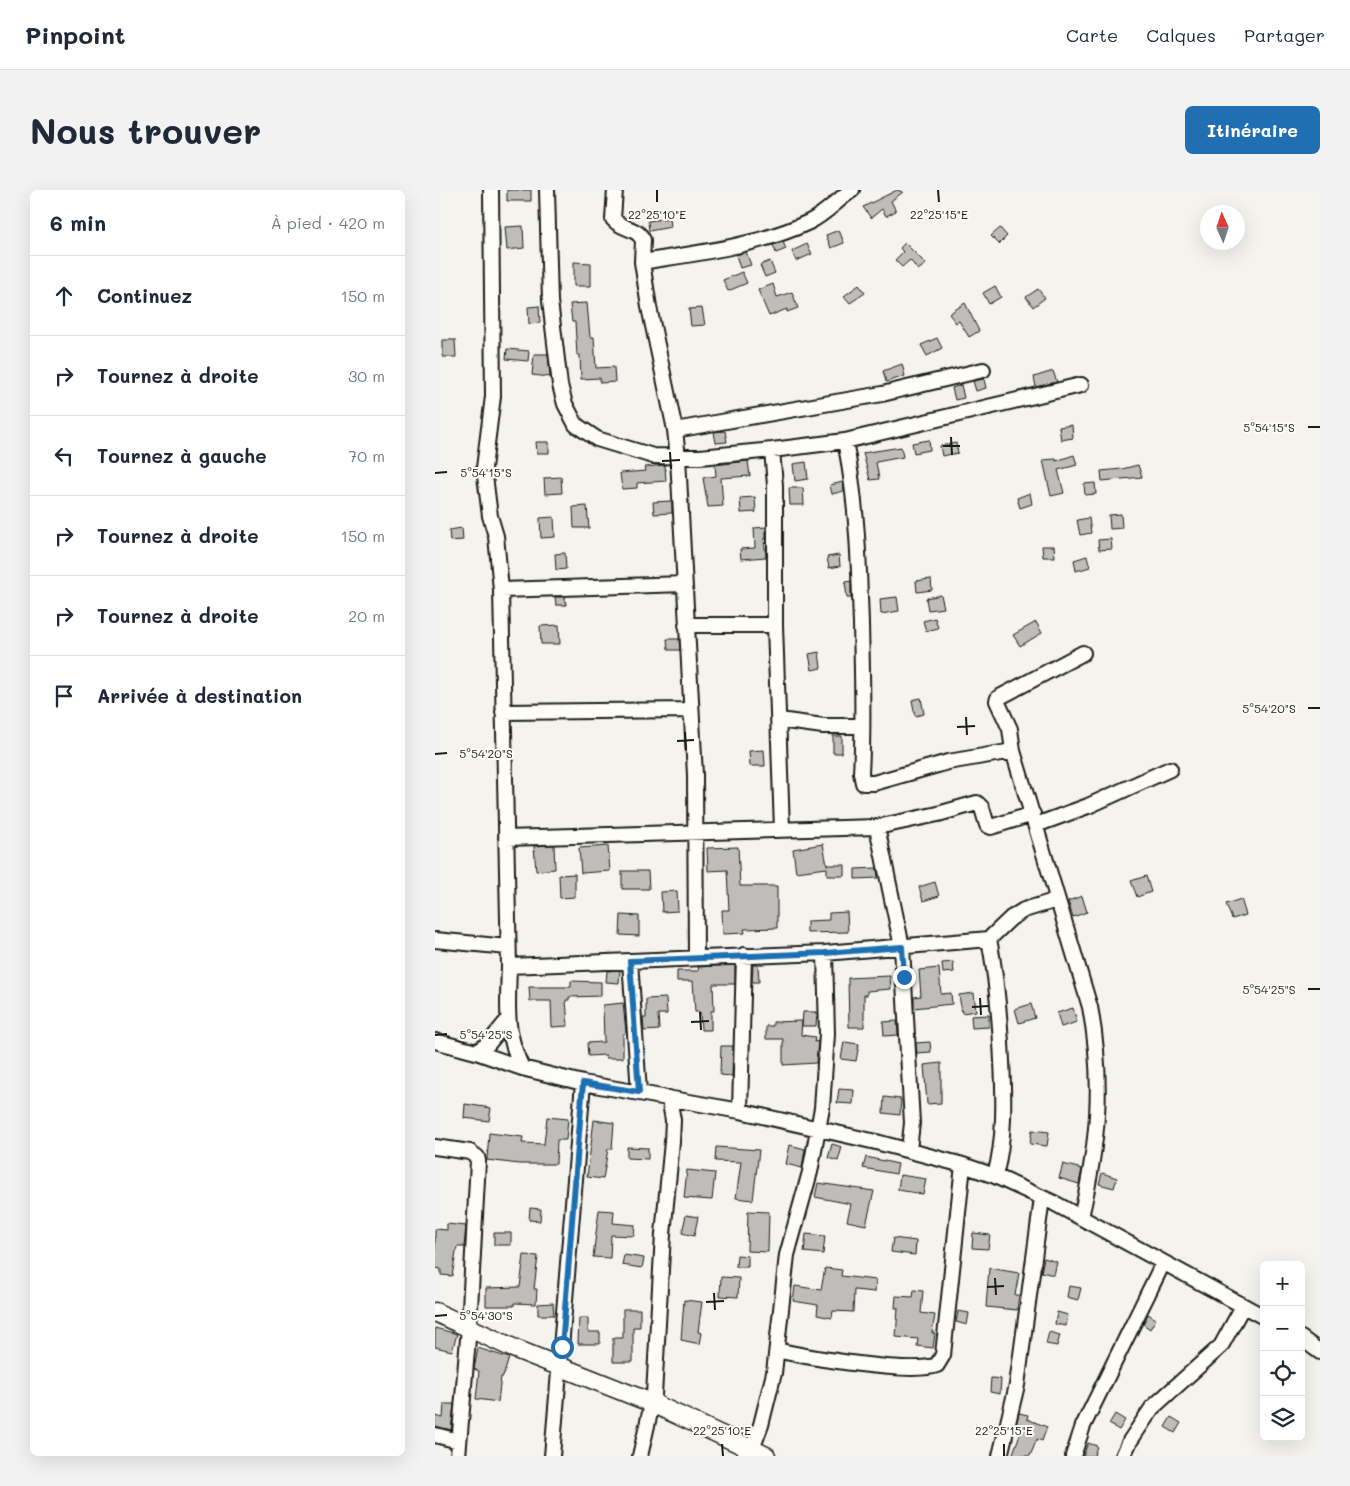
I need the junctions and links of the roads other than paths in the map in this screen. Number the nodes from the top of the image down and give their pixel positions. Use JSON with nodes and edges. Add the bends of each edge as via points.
{"nodes":[{"id":1,"x":491,"y":190,"type":"edge"},
{"id":2,"x":547,"y":190,"type":"edge"},
{"id":3,"x":615,"y":190,"type":"edge"},
{"id":4,"x":852,"y":190,"type":"edge"},
{"id":5,"x":642,"y":262,"type":"junction"},
{"id":6,"x":983,"y":370,"type":"dead end"},
{"id":7,"x":1081,"y":385,"type":"dead end"},
{"id":8,"x":675,"y":430,"type":"junction"},
{"id":9,"x":845,"y":442,"type":"junction"},
{"id":10,"x":772,"y":450,"type":"junction"},
{"id":11,"x":678,"y":458,"type":"junction"},
{"id":12,"x":684,"y":584,"type":"junction"},
{"id":13,"x":501,"y":590,"type":"junction"},
{"id":14,"x":686,"y":625,"type":"junction"},
{"id":15,"x":775,"y":625,"type":"junction"},
{"id":16,"x":1083,"y":653,"type":"dead end"},
{"id":17,"x":691,"y":710,"type":"junction"},
{"id":18,"x":503,"y":712,"type":"junction"},
{"id":19,"x":779,"y":720,"type":"junction"},
{"id":20,"x":861,"y":726,"type":"junction"},
{"id":21,"x":1013,"y":751,"type":"junction"},
{"id":22,"x":1170,"y":769,"type":"dead end"},
{"id":23,"x":1034,"y":820,"type":"junction"},
{"id":24,"x":877,"y":827,"type":"junction"},
{"id":25,"x":782,"y":830,"type":"junction"},
{"id":26,"x":695,"y":832,"type":"junction"},
{"id":27,"x":506,"y":838,"type":"junction"},
{"id":28,"x":1057,"y":900,"type":"junction"},
{"id":29,"x":989,"y":939,"type":"junction"},
{"id":30,"x":435,"y":940,"type":"edge"},
{"id":31,"x":902,"y":947,"type":"junction"},
{"id":32,"x":508,"y":948,"type":"junction"},
{"id":33,"x":825,"y":953,"type":"junction"},
{"id":34,"x":744,"y":955,"type":"junction"},
{"id":35,"x":696,"y":957,"type":"junction"},
{"id":36,"x":630,"y":961,"type":"junction"},
{"id":37,"x":509,"y":966,"type":"junction"},
{"id":38,"x":507,"y":1021,"type":"junction"},
{"id":39,"x":435,"y":1041,"type":"edge"},
{"id":40,"x":476,"y":1052,"type":"junction"},
{"id":41,"x":522,"y":1068,"type":"junction"},
{"id":42,"x":583,"y":1083,"type":"junction"},
{"id":43,"x":639,"y":1092,"type":"junction"},
{"id":44,"x":669,"y":1098,"type":"junction"},
{"id":45,"x":740,"y":1111,"type":"junction"},
{"id":46,"x":818,"y":1129,"type":"junction"},
{"id":47,"x":435,"y":1147,"type":"edge"},
{"id":48,"x":909,"y":1150,"type":"junction"},
{"id":49,"x":963,"y":1165,"type":"junction"},
{"id":50,"x":995,"y":1176,"type":"junction"},
{"id":51,"x":1042,"y":1198,"type":"junction"},
{"id":52,"x":1081,"y":1217,"type":"junction"},
{"id":53,"x":1163,"y":1263,"type":"junction"},
{"id":54,"x":1243,"y":1306,"type":"junction"},
{"id":55,"x":435,"y":1312,"type":"edge"},
{"id":56,"x":1260,"y":1315,"type":"edge"},
{"id":57,"x":469,"y":1327,"type":"junction"},
{"id":58,"x":1305,"y":1341,"type":"edge"},
{"id":59,"x":777,"y":1350,"type":"junction"},
{"id":60,"x":1320,"y":1352,"type":"edge"},
{"id":61,"x":561,"y":1366,"type":"junction"},
{"id":62,"x":652,"y":1403,"type":"junction"},
{"id":63,"x":435,"y":1435,"type":"edge"},
{"id":64,"x":459,"y":1442,"type":"junction"},
{"id":65,"x":759,"y":1452,"type":"edge"},
{"id":66,"x":458,"y":1456,"type":"edge"},
{"id":67,"x":552,"y":1456,"type":"edge"},
{"id":68,"x":640,"y":1456,"type":"edge"},
{"id":69,"x":1000,"y":1456,"type":"edge"},
{"id":70,"x":1073,"y":1456,"type":"edge"},
{"id":71,"x":1123,"y":1456,"type":"edge"}],
"edges":[{"from":1,"to":13,"type":"street","via":[[493,396],[484,468],[496,536]]},
{"from":2,"to":11,"type":"street","via":[[550,301],[560,385],[571,416],[576,425],[597,439],[653,456]]},
{"from":3,"to":5,"type":"street","via":[[613,219],[640,234],[643,240]]},
{"from":4,"to":5,"type":"street","via":[[811,221],[774,236]]},
{"from":5,"to":8,"type":"street","via":[[656,347]]},
{"from":6,"to":8,"type":"street","via":[[882,394]]},
{"from":7,"to":9,"type":"street"},
{"from":8,"to":11,"type":"street"},
{"from":9,"to":10,"type":"street"},
{"from":9,"to":20,"type":"street","via":[[853,480],[860,583]]},
{"from":10,"to":11,"type":"street"},
{"from":10,"to":15,"type":"street"},
{"from":11,"to":12,"type":"street"},
{"from":12,"to":13,"type":"street"},
{"from":12,"to":14,"type":"street"},
{"from":13,"to":18,"type":"street"},
{"from":14,"to":15,"type":"street"},
{"from":14,"to":17,"type":"street"},
{"from":15,"to":19,"type":"street"},
{"from":16,"to":21,"type":"street","via":[[998,698]]},
{"from":17,"to":18,"type":"street"},
{"from":17,"to":26,"type":"street"},
{"from":18,"to":27,"type":"street"},
{"from":19,"to":20,"type":"street","via":[[823,726]]},
{"from":19,"to":25,"type":"street"},
{"from":20,"to":21,"type":"street","via":[[862,779],[868,784],[948,762]]},
{"from":21,"to":23,"type":"street"},
{"from":22,"to":23,"type":"street","via":[[1088,806]]},
{"from":23,"to":24,"type":"street","via":[[987,826],[982,808],[977,803]]},
{"from":23,"to":28,"type":"street"},
{"from":24,"to":25,"type":"street"},
{"from":24,"to":31,"type":"street"},
{"from":25,"to":26,"type":"street"},
{"from":26,"to":27,"type":"street"},
{"from":26,"to":35,"type":"street"},
{"from":27,"to":32,"type":"street"},
{"from":28,"to":29,"type":"street","via":[[1024,910]]},
{"from":28,"to":52,"type":"street","via":[[1090,1008],[1099,1064],[1093,1160]]},
{"from":29,"to":31,"type":"street"},
{"from":29,"to":50,"type":"street","via":[[1000,1006],[1005,1109],[1001,1156]]},
{"from":30,"to":32,"type":"street"},
{"from":31,"to":33,"type":"street"},
{"from":31,"to":48,"type":"street","via":[[912,1123]]},
{"from":32,"to":37,"type":"street"},
{"from":33,"to":34,"type":"street"},
{"from":33,"to":46,"type":"street","via":[[825,1082]]},
{"from":34,"to":35,"type":"street"},
{"from":34,"to":45,"type":"street"},
{"from":35,"to":36,"type":"street"},
{"from":36,"to":37,"type":"street"},
{"from":36,"to":43,"type":"street"},
{"from":37,"to":38,"type":"street"},
{"from":38,"to":40,"type":"street"},
{"from":38,"to":41,"type":"street"},
{"from":39,"to":40,"type":"street"},
{"from":40,"to":41,"type":"street"},
{"from":41,"to":42,"type":"street"},
{"from":42,"to":43,"type":"street"},
{"from":42,"to":61,"type":"street"},
{"from":43,"to":44,"type":"street"},
{"from":44,"to":45,"type":"street"},
{"from":44,"to":62,"type":"street","via":[[672,1142]]},
{"from":45,"to":46,"type":"street"},
{"from":46,"to":48,"type":"street"},
{"from":46,"to":59,"type":"street","via":[[810,1172],[787,1255]]},
{"from":47,"to":57,"type":"street","via":[[470,1152],[478,1161]]},
{"from":48,"to":49,"type":"street"},
{"from":49,"to":50,"type":"street"},
{"from":49,"to":59,"type":"street","via":[[943,1355],[937,1365],[922,1369],[849,1362]]},
{"from":50,"to":51,"type":"street"},
{"from":51,"to":52,"type":"street"},
{"from":51,"to":69,"type":"street","via":[[1017,1385]]},
{"from":52,"to":53,"type":"street"},
{"from":53,"to":54,"type":"street"},
{"from":53,"to":70,"type":"street","via":[[1083,1426]]},
{"from":54,"to":56,"type":"street"},
{"from":54,"to":71,"type":"street","via":[[1221,1346],[1152,1408]]},
{"from":55,"to":57,"type":"street"},
{"from":57,"to":61,"type":"street"},
{"from":57,"to":64,"type":"street"},
{"from":58,"to":60,"type":"street"},
{"from":59,"to":65,"type":"street"},
{"from":61,"to":62,"type":"street"},
{"from":61,"to":67,"type":"street"},
{"from":62,"to":65,"type":"street"},
{"from":62,"to":68,"type":"street"},
{"from":63,"to":64,"type":"street"},
{"from":64,"to":66,"type":"street"}]}
